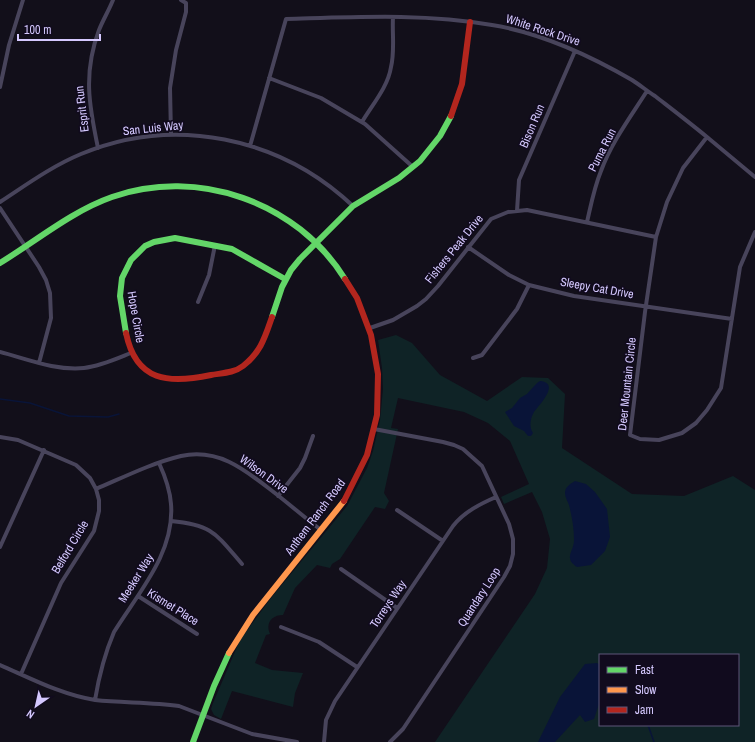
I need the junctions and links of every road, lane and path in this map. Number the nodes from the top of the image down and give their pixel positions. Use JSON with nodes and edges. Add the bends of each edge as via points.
{"nodes":[{"id":1,"x":23,"y":0,"type":"edge"},
{"id":2,"x":114,"y":0,"type":"edge"},
{"id":3,"x":181,"y":0,"type":"edge"},
{"id":4,"x":393,"y":17,"type":"junction"},
{"id":5,"x":470,"y":22,"type":"junction"},
{"id":6,"x":575,"y":51,"type":"junction"},
{"id":7,"x":1,"y":75,"type":"edge"},
{"id":8,"x":270,"y":78,"type":"junction"},
{"id":9,"x":0,"y":87,"type":"edge"},
{"id":10,"x":647,"y":91,"type":"junction"},
{"id":11,"x":362,"y":122,"type":"junction"},
{"id":12,"x":171,"y":135,"type":"junction"},
{"id":13,"x":707,"y":138,"type":"junction"},
{"id":14,"x":250,"y":146,"type":"junction"},
{"id":15,"x":98,"y":148,"type":"junction"},
{"id":16,"x":413,"y":167,"type":"junction"},
{"id":17,"x":755,"y":177,"type":"edge"},
{"id":18,"x":0,"y":202,"type":"edge"},
{"id":19,"x":353,"y":206,"type":"junction"},
{"id":20,"x":0,"y":208,"type":"edge"},
{"id":21,"x":517,"y":211,"type":"junction"},
{"id":22,"x":587,"y":222,"type":"junction"},
{"id":23,"x":755,"y":232,"type":"edge"},
{"id":24,"x":656,"y":237,"type":"junction"},
{"id":25,"x":317,"y":242,"type":"junction"},
{"id":26,"x":215,"y":245,"type":"junction"},
{"id":27,"x":26,"y":247,"type":"junction"},
{"id":28,"x":468,"y":247,"type":"junction"},
{"id":29,"x":0,"y":263,"type":"edge"},
{"id":30,"x":286,"y":279,"type":"junction"},
{"id":31,"x":529,"y":285,"type":"junction"},
{"id":32,"x":198,"y":302,"type":"dead end"},
{"id":33,"x":646,"y":307,"type":"junction"},
{"id":34,"x":732,"y":319,"type":"junction"},
{"id":35,"x":370,"y":328,"type":"junction"},
{"id":36,"x":0,"y":352,"type":"edge"},
{"id":37,"x":131,"y":353,"type":"junction"},
{"id":38,"x":473,"y":358,"type":"dead end"},
{"id":39,"x":40,"y":363,"type":"junction"},
{"id":40,"x":374,"y":429,"type":"junction"},
{"id":41,"x":313,"y":436,"type":"dead end"},
{"id":42,"x":0,"y":437,"type":"edge"},
{"id":43,"x":44,"y":450,"type":"junction"},
{"id":44,"x":160,"y":463,"type":"junction"},
{"id":45,"x":96,"y":489,"type":"junction"},
{"id":46,"x":278,"y":496,"type":"junction"},
{"id":47,"x":496,"y":497,"type":"junction"},
{"id":48,"x":397,"y":510,"type":"dead end"},
{"id":49,"x":171,"y":521,"type":"junction"},
{"id":50,"x":321,"y":530,"type":"junction"},
{"id":51,"x":443,"y":540,"type":"junction"},
{"id":52,"x":0,"y":547,"type":"edge"},
{"id":53,"x":242,"y":564,"type":"dead end"},
{"id":54,"x":341,"y":569,"type":"dead end"},
{"id":55,"x":138,"y":596,"type":"junction"},
{"id":56,"x":397,"y":608,"type":"junction"},
{"id":57,"x":281,"y":627,"type":"dead end"},
{"id":58,"x":198,"y":634,"type":"dead end"},
{"id":59,"x":0,"y":665,"type":"edge"},
{"id":60,"x":357,"y":667,"type":"junction"},
{"id":61,"x":20,"y":674,"type":"junction"},
{"id":62,"x":95,"y":700,"type":"junction"},
{"id":63,"x":204,"y":715,"type":"junction"},
{"id":64,"x":193,"y":742,"type":"edge"},
{"id":65,"x":296,"y":742,"type":"edge"},
{"id":66,"x":324,"y":742,"type":"edge"},
{"id":67,"x":390,"y":742,"type":"edge"}],
"edges":[{"from":1,"to":7,"type":"street"},
{"from":2,"to":15,"type":"street","name":"Esprit Run","via":[[99,31],[89,76],[90,111]]},
{"from":3,"to":12,"type":"street","via":[[186,3],[186,12],[170,88]]},
{"from":4,"to":5,"type":"street","name":"White Rock Drive"},
{"from":4,"to":8,"type":"street","name":"White Rock Drive","via":[[286,19]]},
{"from":4,"to":11,"type":"street","via":[[394,47],[391,69]]},
{"from":5,"to":6,"type":"street","name":"White Rock Drive","via":[[522,32]]},
{"from":5,"to":16,"type":"street","name":"Hope Circle","via":[[462,84],[451,116],[440,136]]},
{"from":6,"to":10,"type":"street","name":"White Rock Drive","via":[[634,81]]},
{"from":6,"to":21,"type":"street","name":"Bison Run","via":[[519,180]]},
{"from":7,"to":9,"type":"street"},
{"from":8,"to":11,"type":"street","via":[[321,98]]},
{"from":8,"to":14,"type":"street","name":"White Rock Drive"},
{"from":10,"to":13,"type":"street","name":"White Rock Drive"},
{"from":10,"to":22,"type":"street","name":"Puma Run","via":[[601,170]]},
{"from":11,"to":16,"type":"street"},
{"from":12,"to":14,"type":"street","name":"San Luis Way","via":[[188,134],[219,138]]},
{"from":12,"to":15,"type":"street","name":"San Luis Way","via":[[134,138]]},
{"from":13,"to":17,"type":"street"},
{"from":13,"to":24,"type":"street","name":"Deer Mountain Circle","via":[[683,168],[667,202]]},
{"from":14,"to":19,"type":"street","name":"San Luis Way","via":[[303,168],[323,180]]},
{"from":15,"to":18,"type":"street","name":"San Luis Way","via":[[55,166]]},
{"from":16,"to":19,"type":"street","name":"Hope Circle"},
{"from":19,"to":25,"type":"street","name":"Hope Circle"},
{"from":20,"to":27,"type":"street"},
{"from":21,"to":22,"type":"street","name":"Fishers Peak Drive","via":[[527,210]]},
{"from":21,"to":28,"type":"street","name":"Fishers Peak Drive","via":[[491,219]]},
{"from":22,"to":24,"type":"street","name":"Fishers Peak Drive"},
{"from":23,"to":34,"type":"street","name":"Deer Mountain Circle","via":[[740,267]]},
{"from":24,"to":33,"type":"street","name":"Deer Mountain Circle"},
{"from":25,"to":27,"type":"street","name":"Anthem Ranch Road","via":[[293,222],[256,202],[220,190],[162,186],[127,193],[89,206]]},
{"from":25,"to":30,"type":"street","name":"Hope Circle","via":[[292,268]]},
{"from":25,"to":35,"type":"street","name":"Anthem Ranch Road","via":[[354,291]]},
{"from":26,"to":30,"type":"street","name":"Hope Circle","via":[[238,252]]},
{"from":26,"to":32,"type":"street","via":[[209,275]]},
{"from":26,"to":37,"type":"street","name":"Hope Circle","via":[[166,238],[151,243],[130,260],[121,278],[120,290]]},
{"from":27,"to":29,"type":"street","name":"Anthem Ranch Road"},
{"from":27,"to":39,"type":"street","via":[[41,270],[50,294],[51,318]]},
{"from":28,"to":31,"type":"street","name":"Sleepy Cat Drive","via":[[509,275]]},
{"from":28,"to":35,"type":"street","name":"Fishers Peak Drive","via":[[423,301],[393,320]]},
{"from":30,"to":37,"type":"street","name":"Hope Circle","via":[[262,345],[249,361],[234,371],[178,380],[167,379],[151,374]]},
{"from":31,"to":33,"type":"street","name":"Sleepy Cat Drive","via":[[574,296]]},
{"from":31,"to":38,"type":"street","via":[[517,309],[482,355]]},
{"from":33,"to":34,"type":"street","name":"Sleepy Cat Drive"},
{"from":33,"to":34,"type":"street","name":"Deer Mountain Circle","via":[[630,436],[640,439],[659,440],[682,433],[696,423],[707,410],[721,388]]},
{"from":35,"to":40,"type":"street","name":"Anthem Ranch Road","via":[[377,362],[378,408]]},
{"from":36,"to":39,"type":"street"},
{"from":37,"to":39,"type":"street","via":[[110,362],[84,368]]},
{"from":40,"to":47,"type":"street","name":"Quandary Loop","via":[[443,442],[463,449],[482,466]]},
{"from":40,"to":50,"type":"street","name":"Anthem Ranch Road","via":[[358,477],[343,502]]},
{"from":41,"to":46,"type":"street","via":[[306,458]]},
{"from":42,"to":43,"type":"street","name":"Belford Circle","via":[[16,439]]},
{"from":43,"to":45,"type":"street","name":"Belford Circle","via":[[76,465],[90,478]]},
{"from":43,"to":52,"type":"street"},
{"from":44,"to":45,"type":"street","name":"Wilson Drive"},
{"from":44,"to":46,"type":"street","name":"Wilson Drive","via":[[190,455],[218,457],[245,470]]},
{"from":44,"to":49,"type":"street","name":"Meeker Way","via":[[170,495]]},
{"from":45,"to":61,"type":"street","name":"Belford Circle","via":[[99,511],[94,531],[61,582]]},
{"from":46,"to":50,"type":"street","name":"Wilson Drive"},
{"from":47,"to":51,"type":"street","name":"Torreys Way","via":[[459,518]]},
{"from":47,"to":67,"type":"street","name":"Quandary Loop","via":[[513,539],[510,566],[406,724]]},
{"from":48,"to":51,"type":"street"},
{"from":49,"to":53,"type":"street","via":[[199,525],[214,532]]},
{"from":49,"to":55,"type":"street","name":"Meeker Way","via":[[162,554]]},
{"from":50,"to":63,"type":"street","name":"Anthem Ranch Road","via":[[242,629],[227,656]]},
{"from":51,"to":56,"type":"street","name":"Torreys Way"},
{"from":54,"to":56,"type":"street"},
{"from":55,"to":58,"type":"street","name":"Kismet Place"},
{"from":55,"to":62,"type":"street","name":"Meeker Way","via":[[109,643]]},
{"from":56,"to":60,"type":"street","name":"Torreys Way"},
{"from":57,"to":60,"type":"street","via":[[322,644]]},
{"from":59,"to":61,"type":"street"},
{"from":60,"to":66,"type":"street","name":"Torreys Way","via":[[330,710],[326,720]]},
{"from":61,"to":62,"type":"street","via":[[59,690]]},
{"from":62,"to":63,"type":"street","via":[[166,704]]},
{"from":63,"to":64,"type":"street","name":"Anthem Ranch Road"},
{"from":63,"to":65,"type":"street","via":[[252,734]]}]}
